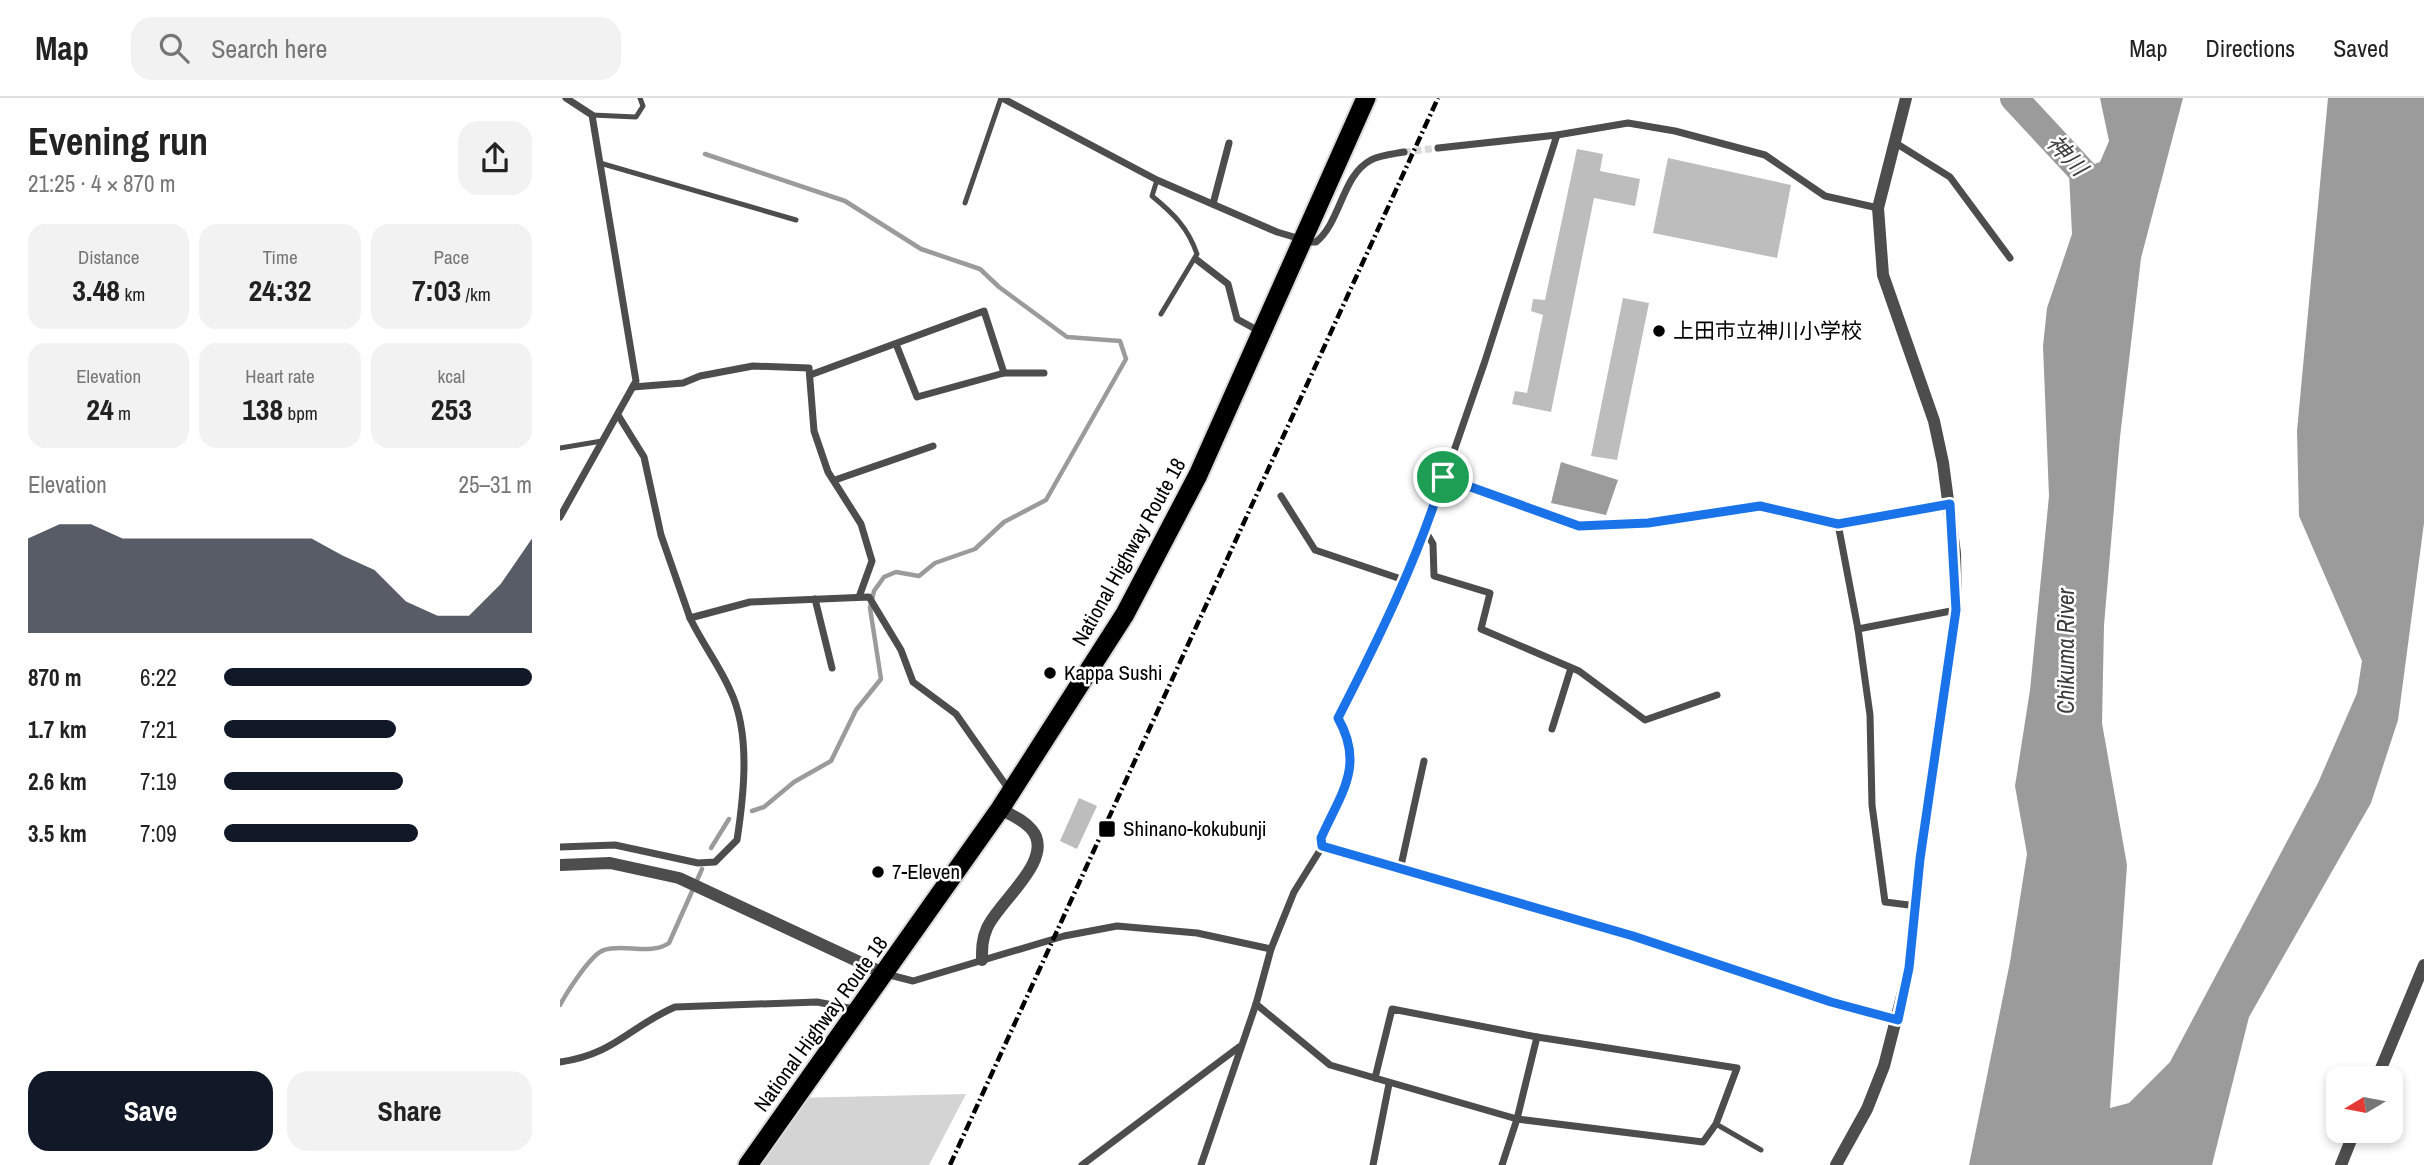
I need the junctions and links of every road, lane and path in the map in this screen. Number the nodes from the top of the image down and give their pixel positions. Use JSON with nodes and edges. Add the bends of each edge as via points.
{"nodes":[{"id":1,"x":566,"y":98,"type":"edge"},
{"id":2,"x":640,"y":98,"type":"edge"},
{"id":3,"x":1001,"y":98,"type":"edge"},
{"id":4,"x":1366,"y":98,"type":"edge"},
{"id":5,"x":1906,"y":98,"type":"edge"},
{"id":6,"x":1014,"y":101,"type":"edge"},
{"id":7,"x":560,"y":103,"type":"edge"},
{"id":8,"x":577,"y":107,"type":"junction"},
{"id":9,"x":592,"y":115,"type":"junction"},
{"id":10,"x":1557,"y":135,"type":"junction"},
{"id":11,"x":1894,"y":141,"type":"junction"},
{"id":12,"x":1229,"y":143,"type":"dead end"},
{"id":13,"x":1438,"y":148,"type":"tunnel mouth"},
{"id":14,"x":1404,"y":152,"type":"tunnel mouth"},
{"id":15,"x":600,"y":163,"type":"junction"},
{"id":16,"x":1157,"y":180,"type":"junction"},
{"id":17,"x":965,"y":203,"type":"dead end"},
{"id":18,"x":1213,"y":204,"type":"junction"},
{"id":19,"x":1878,"y":208,"type":"junction"},
{"id":20,"x":796,"y":220,"type":"dead end"},
{"id":21,"x":1304,"y":240,"type":"junction"},
{"id":22,"x":2010,"y":258,"type":"dead end"},
{"id":23,"x":1197,"y":260,"type":"junction"},
{"id":24,"x":1161,"y":314,"type":"dead end"},
{"id":25,"x":1263,"y":333,"type":"junction"},
{"id":26,"x":896,"y":345,"type":"junction"},
{"id":27,"x":1004,"y":373,"type":"junction"},
{"id":28,"x":1044,"y":373,"type":"dead end"},
{"id":29,"x":810,"y":375,"type":"junction"},
{"id":30,"x":633,"y":387,"type":"junction"},
{"id":31,"x":618,"y":415,"type":"junction"},
{"id":32,"x":603,"y":440,"type":"junction"},
{"id":33,"x":933,"y":446,"type":"dead end"},
{"id":34,"x":560,"y":448,"type":"edge"},
{"id":35,"x":1443,"y":477,"type":"junction"},
{"id":36,"x":835,"y":480,"type":"junction"},
{"id":37,"x":1281,"y":496,"type":"dead end"},
{"id":38,"x":1950,"y":504,"type":"junction"},
{"id":39,"x":560,"y":517,"type":"edge"},
{"id":40,"x":1838,"y":524,"type":"junction"},
{"id":41,"x":1426,"y":532,"type":"junction"},
{"id":42,"x":1404,"y":580,"type":"junction"},
{"id":43,"x":859,"y":597,"type":"junction"},
{"id":44,"x":815,"y":599,"type":"junction"},
{"id":45,"x":1956,"y":610,"type":"junction"},
{"id":46,"x":690,"y":618,"type":"junction"},
{"id":47,"x":1858,"y":629,"type":"junction"},
{"id":48,"x":832,"y":668,"type":"dead end"},
{"id":49,"x":1571,"y":668,"type":"junction"},
{"id":50,"x":1717,"y":695,"type":"dead end"},
{"id":51,"x":1552,"y":729,"type":"dead end"},
{"id":52,"x":1424,"y":761,"type":"dead end"},
{"id":53,"x":1011,"y":792,"type":"junction"},
{"id":54,"x":1000,"y":809,"type":"junction"},
{"id":55,"x":1322,"y":846,"type":"junction"},
{"id":56,"x":560,"y":847,"type":"edge"},
{"id":57,"x":560,"y":865,"type":"edge"},
{"id":58,"x":1400,"y":870,"type":"junction"},
{"id":59,"x":1917,"y":906,"type":"junction"},
{"id":60,"x":1271,"y":949,"type":"junction"},
{"id":61,"x":982,"y":960,"type":"junction"},
{"id":62,"x":2424,"y":965,"type":"edge"},
{"id":63,"x":886,"y":974,"type":"junction"},
{"id":64,"x":1256,"y":1004,"type":"junction"},
{"id":65,"x":858,"y":1011,"type":"junction"},
{"id":66,"x":1898,"y":1020,"type":"junction"},
{"id":67,"x":1537,"y":1037,"type":"junction"},
{"id":68,"x":1240,"y":1047,"type":"junction"},
{"id":69,"x":560,"y":1062,"type":"edge"},
{"id":70,"x":2382,"y":1066,"type":"edge"},
{"id":71,"x":1375,"y":1077,"type":"junction"},
{"id":72,"x":1389,"y":1084,"type":"junction"},
{"id":73,"x":1517,"y":1119,"type":"junction"},
{"id":74,"x":1716,"y":1124,"type":"junction"},
{"id":75,"x":2350,"y":1143,"type":"edge"},
{"id":76,"x":1761,"y":1150,"type":"dead end"},
{"id":77,"x":748,"y":1165,"type":"edge"},
{"id":78,"x":1082,"y":1165,"type":"edge"},
{"id":79,"x":1201,"y":1165,"type":"edge"},
{"id":80,"x":1373,"y":1165,"type":"edge"},
{"id":81,"x":1502,"y":1165,"type":"edge"},
{"id":82,"x":1836,"y":1165,"type":"edge"},
{"id":83,"x":2341,"y":1165,"type":"edge"}],
"edges":[{"from":1,"to":8,"type":"street"},
{"from":2,"to":9,"type":"lane","via":[[643,106],[636,117]]},
{"from":3,"to":6,"type":"street"},
{"from":3,"to":17,"type":"lane"},
{"from":4,"to":21,"type":"highway","name":"National Highway Route 18"},
{"from":5,"to":11,"type":"street"},
{"from":6,"to":16,"type":"street"},
{"from":7,"to":8,"type":"street"},
{"from":8,"to":9,"type":"street"},
{"from":9,"to":15,"type":"street"},
{"from":10,"to":13,"type":"street"},
{"from":10,"to":19,"type":"street","via":[[1628,123],[1675,131],[1765,155],[1825,196]]},
{"from":10,"to":35,"type":"street"},
{"from":11,"to":19,"type":"street"},
{"from":11,"to":22,"type":"street","via":[[1950,177]]},
{"from":12,"to":18,"type":"street"},
{"from":14,"to":21,"type":"street","via":[[1372,159],[1362,167],[1327,233],[1316,242]]},
{"from":15,"to":20,"type":"lane"},
{"from":15,"to":30,"type":"street","via":[[636,382]]},
{"from":16,"to":18,"type":"street"},
{"from":16,"to":23,"type":"lane","via":[[1152,196],[1190,234]]},
{"from":18,"to":21,"type":"street"},
{"from":19,"to":38,"type":"street","via":[[1883,275],[1934,421]]},
{"from":21,"to":25,"type":"highway","name":"National Highway Route 18"},
{"from":23,"to":24,"type":"lane"},
{"from":23,"to":25,"type":"street","via":[[1228,284],[1237,318]]},
{"from":25,"to":53,"type":"highway","name":"National Highway Route 18","via":[[1198,475],[1125,614]]},
{"from":26,"to":27,"type":"street","via":[[917,397]]},
{"from":26,"to":27,"type":"street","via":[[984,311]]},
{"from":26,"to":29,"type":"street"},
{"from":27,"to":28,"type":"street"},
{"from":29,"to":30,"type":"street","via":[[809,368],[754,366],[683,383]]},
{"from":29,"to":36,"type":"street","via":[[814,431]]},
{"from":30,"to":31,"type":"street"},
{"from":31,"to":32,"type":"street"},
{"from":31,"to":46,"type":"street","via":[[644,457],[661,535]]},
{"from":32,"to":34,"type":"lane"},
{"from":32,"to":39,"type":"street"},
{"from":33,"to":36,"type":"street"},
{"from":35,"to":40,"type":"street","via":[[1579,526],[1648,523],[1760,506]]},
{"from":35,"to":41,"type":"street"},
{"from":36,"to":43,"type":"street","via":[[861,524],[872,561]]},
{"from":37,"to":42,"type":"street","via":[[1315,550]]},
{"from":38,"to":40,"type":"street"},
{"from":38,"to":45,"type":"street"},
{"from":40,"to":47,"type":"street"},
{"from":41,"to":42,"type":"street"},
{"from":41,"to":49,"type":"street","via":[[1433,544],[1434,576],[1490,593],[1481,629]]},
{"from":42,"to":55,"type":"street","via":[[1338,718],[1350,740],[1351,770],[1321,838]]},
{"from":43,"to":44,"type":"street"},
{"from":43,"to":53,"type":"street","via":[[869,597],[886,622],[913,682],[956,715]]},
{"from":44,"to":46,"type":"street","via":[[750,602]]},
{"from":44,"to":48,"type":"street"},
{"from":45,"to":47,"type":"street"},
{"from":45,"to":59,"type":"street"},
{"from":46,"to":56,"type":"street","via":[[730,690],[738,716],[743,758],[737,840],[715,862],[698,863],[615,845]]},
{"from":47,"to":59,"type":"street","via":[[1885,902]]},
{"from":49,"to":50,"type":"street","via":[[1645,720]]},
{"from":49,"to":51,"type":"street"},
{"from":52,"to":58,"type":"street"},
{"from":53,"to":54,"type":"highway","name":"National Highway Route 18"},
{"from":54,"to":61,"type":"street","via":[[1033,831],[1038,842],[1036,858],[987,926]]},
{"from":54,"to":63,"type":"highway","name":"National Highway Route 18"},
{"from":55,"to":58,"type":"street"},
{"from":55,"to":60,"type":"street","via":[[1294,892]]},
{"from":57,"to":63,"type":"street","via":[[610,863],[679,878]]},
{"from":58,"to":66,"type":"street","via":[[1621,932]]},
{"from":59,"to":66,"type":"street"},
{"from":60,"to":61,"type":"street","via":[[1171,929],[1117,926]]},
{"from":60,"to":64,"type":"street"},
{"from":61,"to":63,"type":"street","via":[[913,981]]},
{"from":62,"to":70,"type":"street"},
{"from":63,"to":65,"type":"highway","name":"National Highway Route 18"},
{"from":64,"to":68,"type":"street"},
{"from":64,"to":71,"type":"street","via":[[1330,1065]]},
{"from":65,"to":69,"type":"street","via":[[817,1002],[689,1004],[655,1016],[598,1054]]},
{"from":65,"to":77,"type":"highway","name":"National Highway Route 18"},
{"from":66,"to":82,"type":"street","via":[[1867,1109]]},
{"from":67,"to":71,"type":"street","via":[[1392,1009]]},
{"from":67,"to":73,"type":"street"},
{"from":67,"to":74,"type":"street","via":[[1737,1068]]},
{"from":68,"to":78,"type":"street"},
{"from":68,"to":79,"type":"street"},
{"from":71,"to":72,"type":"street"},
{"from":72,"to":73,"type":"street"},
{"from":72,"to":80,"type":"street"},
{"from":73,"to":74,"type":"street","via":[[1703,1142]]},
{"from":73,"to":81,"type":"street"},
{"from":74,"to":76,"type":"lane"},
{"from":75,"to":83,"type":"street"}]}
